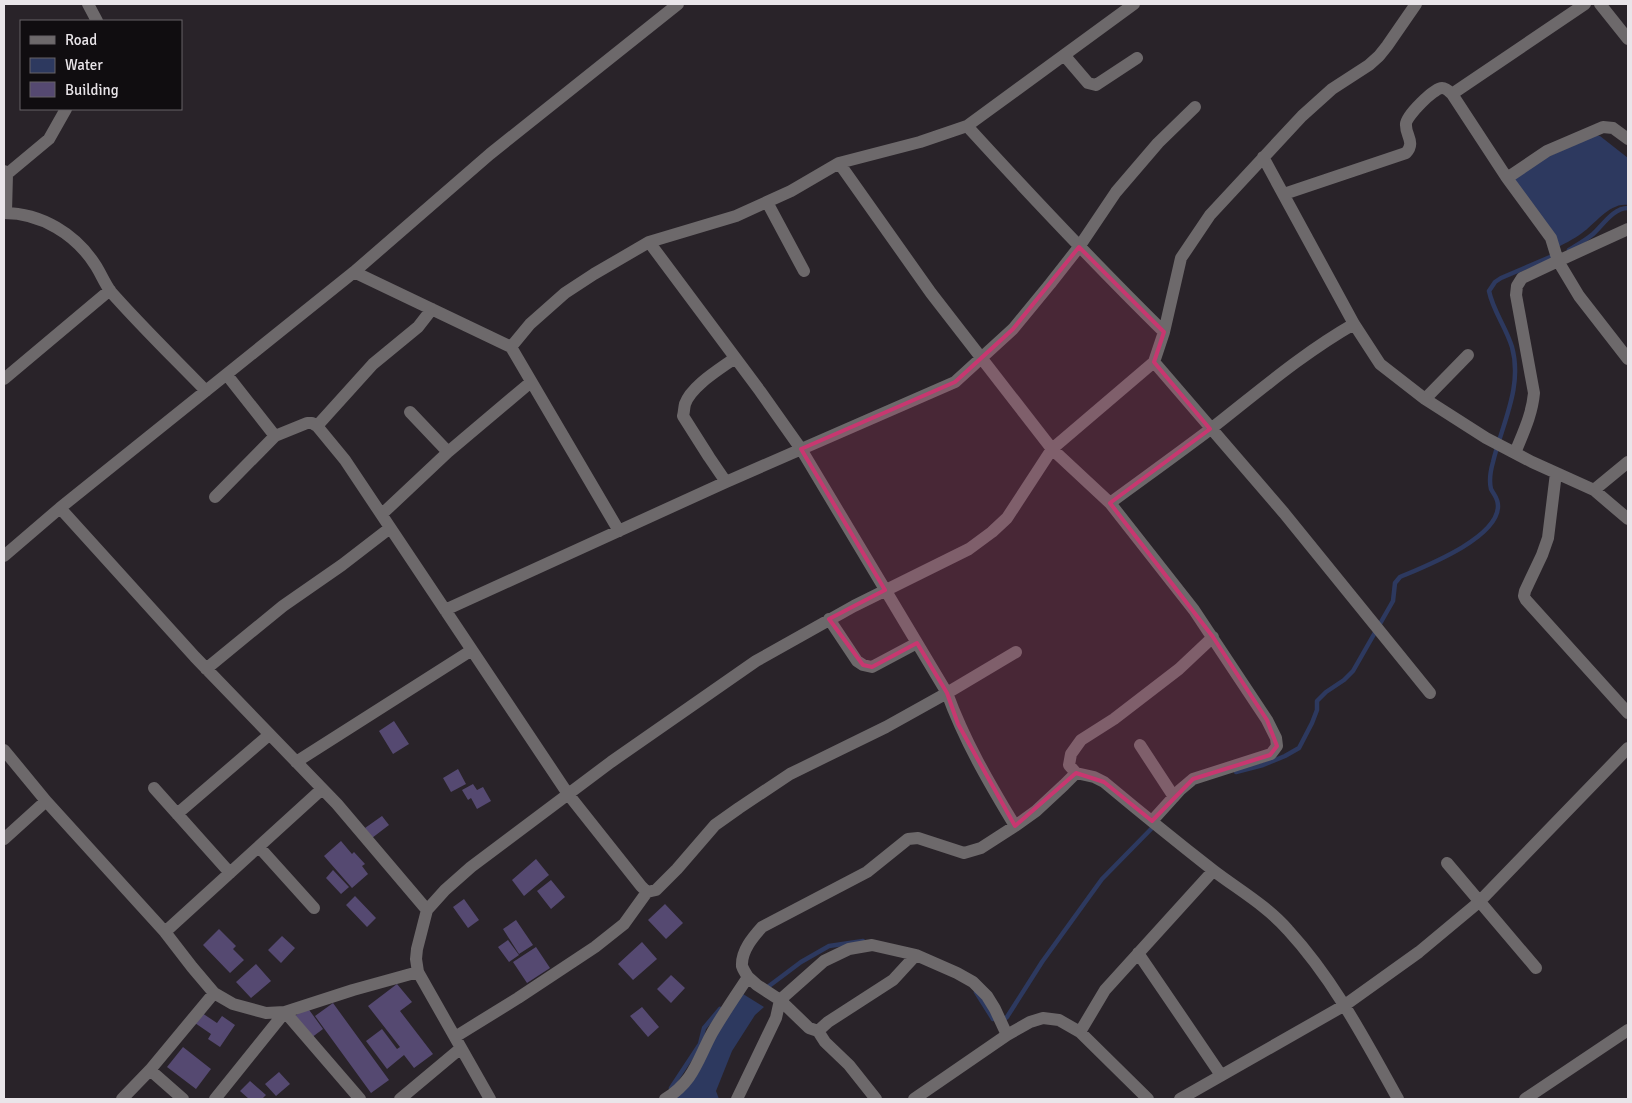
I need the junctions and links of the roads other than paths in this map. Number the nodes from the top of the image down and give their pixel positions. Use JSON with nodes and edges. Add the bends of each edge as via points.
{"nodes":[{"id":1,"x":88,"y":4,"type":"edge"},
{"id":2,"x":678,"y":4,"type":"edge"},
{"id":3,"x":1134,"y":4,"type":"edge"},
{"id":4,"x":1416,"y":4,"type":"edge"},
{"id":5,"x":1585,"y":4,"type":"edge"},
{"id":6,"x":1600,"y":4,"type":"edge"},
{"id":7,"x":96,"y":20,"type":"edge"},
{"id":8,"x":1628,"y":39,"type":"edge"},
{"id":9,"x":1064,"y":55,"type":"junction"},
{"id":10,"x":1137,"y":58,"type":"dead end"},
{"id":11,"x":1452,"y":94,"type":"junction"},
{"id":12,"x":1195,"y":107,"type":"dead end"},
{"id":13,"x":65,"y":110,"type":"edge"},
{"id":14,"x":967,"y":126,"type":"junction"},
{"id":15,"x":1628,"y":139,"type":"edge"},
{"id":16,"x":1263,"y":157,"type":"junction"},
{"id":17,"x":840,"y":163,"type":"junction"},
{"id":18,"x":6,"y":172,"type":"edge"},
{"id":19,"x":1508,"y":178,"type":"junction"},
{"id":20,"x":1284,"y":194,"type":"junction"},
{"id":21,"x":767,"y":202,"type":"junction"},
{"id":22,"x":5,"y":213,"type":"edge"},
{"id":23,"x":1628,"y":229,"type":"edge"},
{"id":24,"x":649,"y":242,"type":"junction"},
{"id":25,"x":1079,"y":246,"type":"junction"},
{"id":26,"x":1558,"y":260,"type":"junction"},
{"id":27,"x":804,"y":271,"type":"dead end"},
{"id":28,"x":354,"y":272,"type":"junction"},
{"id":29,"x":110,"y":290,"type":"junction"},
{"id":30,"x":432,"y":309,"type":"junction"},
{"id":31,"x":1354,"y":324,"type":"junction"},
{"id":32,"x":1164,"y":332,"type":"junction"},
{"id":33,"x":511,"y":347,"type":"junction"},
{"id":34,"x":1468,"y":355,"type":"dead end"},
{"id":35,"x":735,"y":358,"type":"junction"},
{"id":36,"x":980,"y":358,"type":"junction"},
{"id":37,"x":1628,"y":359,"type":"edge"},
{"id":38,"x":1154,"y":362,"type":"junction"},
{"id":39,"x":227,"y":374,"type":"junction"},
{"id":40,"x":4,"y":379,"type":"edge"},
{"id":41,"x":532,"y":382,"type":"junction"},
{"id":42,"x":206,"y":391,"type":"junction"},
{"id":43,"x":1425,"y":400,"type":"junction"},
{"id":44,"x":410,"y":412,"type":"dead end"},
{"id":45,"x":317,"y":426,"type":"junction"},
{"id":46,"x":1210,"y":429,"type":"junction"},
{"id":47,"x":275,"y":436,"type":"junction"},
{"id":48,"x":1505,"y":448,"type":"junction"},
{"id":49,"x":1052,"y":449,"type":"junction"},
{"id":50,"x":801,"y":450,"type":"junction"},
{"id":51,"x":448,"y":452,"type":"junction"},
{"id":52,"x":1628,"y":462,"type":"edge"},
{"id":53,"x":1556,"y":473,"type":"junction"},
{"id":54,"x":726,"y":482,"type":"junction"},
{"id":55,"x":1594,"y":490,"type":"junction"},
{"id":56,"x":215,"y":496,"type":"dead end"},
{"id":57,"x":1110,"y":503,"type":"junction"},
{"id":58,"x":60,"y":508,"type":"junction"},
{"id":59,"x":382,"y":514,"type":"junction"},
{"id":60,"x":1628,"y":519,"type":"edge"},
{"id":61,"x":390,"y":528,"type":"junction"},
{"id":62,"x":619,"y":531,"type":"junction"},
{"id":63,"x":4,"y":556,"type":"edge"},
{"id":64,"x":885,"y":590,"type":"junction"},
{"id":65,"x":445,"y":610,"type":"junction"},
{"id":66,"x":829,"y":620,"type":"junction"},
{"id":67,"x":1213,"y":637,"type":"junction"},
{"id":68,"x":917,"y":642,"type":"junction"},
{"id":69,"x":472,"y":650,"type":"junction"},
{"id":70,"x":1016,"y":652,"type":"dead end"},
{"id":71,"x":206,"y":669,"type":"junction"},
{"id":72,"x":947,"y":693,"type":"junction"},
{"id":73,"x":1430,"y":693,"type":"dead end"},
{"id":74,"x":1628,"y":712,"type":"edge"},
{"id":75,"x":269,"y":735,"type":"junction"},
{"id":76,"x":1140,"y":745,"type":"dead end"},
{"id":77,"x":1628,"y":748,"type":"edge"},
{"id":78,"x":4,"y":750,"type":"edge"},
{"id":79,"x":296,"y":762,"type":"junction"},
{"id":80,"x":1076,"y":773,"type":"junction"},
{"id":81,"x":154,"y":788,"type":"dead end"},
{"id":82,"x":322,"y":789,"type":"junction"},
{"id":83,"x":568,"y":794,"type":"junction"},
{"id":84,"x":1174,"y":798,"type":"junction"},
{"id":85,"x":46,"y":801,"type":"junction"},
{"id":86,"x":177,"y":814,"type":"junction"},
{"id":87,"x":1150,"y":820,"type":"junction"},
{"id":88,"x":1015,"y":826,"type":"junction"},
{"id":89,"x":4,"y":839,"type":"edge"},
{"id":90,"x":259,"y":847,"type":"junction"},
{"id":91,"x":1447,"y":863,"type":"dead end"},
{"id":92,"x":1213,"y":870,"type":"junction"},
{"id":93,"x":230,"y":872,"type":"junction"},
{"id":94,"x":647,"y":892,"type":"junction"},
{"id":95,"x":1479,"y":902,"type":"junction"},
{"id":96,"x":314,"y":908,"type":"dead end"},
{"id":97,"x":427,"y":910,"type":"junction"},
{"id":98,"x":165,"y":932,"type":"junction"},
{"id":99,"x":1138,"y":953,"type":"junction"},
{"id":100,"x":916,"y":955,"type":"junction"},
{"id":101,"x":1536,"y":968,"type":"dead end"},
{"id":102,"x":418,"y":972,"type":"junction"},
{"id":103,"x":748,"y":977,"type":"junction"},
{"id":104,"x":214,"y":993,"type":"junction"},
{"id":105,"x":780,"y":1000,"type":"junction"},
{"id":106,"x":1345,"y":1006,"type":"junction"},
{"id":107,"x":285,"y":1012,"type":"junction"},
{"id":108,"x":1628,"y":1030,"type":"edge"},
{"id":109,"x":818,"y":1031,"type":"junction"},
{"id":110,"x":1080,"y":1032,"type":"junction"},
{"id":111,"x":1007,"y":1035,"type":"junction"},
{"id":112,"x":458,"y":1042,"type":"junction"},
{"id":113,"x":150,"y":1070,"type":"junction"},
{"id":114,"x":1221,"y":1075,"type":"junction"},
{"id":115,"x":122,"y":1099,"type":"edge"},
{"id":116,"x":183,"y":1099,"type":"edge"},
{"id":117,"x":215,"y":1099,"type":"edge"},
{"id":118,"x":360,"y":1099,"type":"edge"},
{"id":119,"x":400,"y":1099,"type":"edge"},
{"id":120,"x":490,"y":1099,"type":"edge"},
{"id":121,"x":665,"y":1099,"type":"edge"},
{"id":122,"x":737,"y":1099,"type":"edge"},
{"id":123,"x":876,"y":1099,"type":"edge"},
{"id":124,"x":914,"y":1099,"type":"edge"},
{"id":125,"x":1148,"y":1099,"type":"edge"},
{"id":126,"x":1180,"y":1099,"type":"edge"},
{"id":127,"x":1398,"y":1099,"type":"edge"},
{"id":128,"x":1525,"y":1099,"type":"edge"}],
"edges":[{"from":1,"to":7,"type":"street"},
{"from":2,"to":28,"type":"street","via":[[490,154]]},
{"from":3,"to":9,"type":"street"},
{"from":4,"to":16,"type":"street","via":[[1379,56],[1332,89]]},
{"from":5,"to":11,"type":"street"},
{"from":6,"to":8,"type":"street"},
{"from":9,"to":10,"type":"street","via":[[1093,85]]},
{"from":9,"to":14,"type":"street"},
{"from":11,"to":19,"type":"street"},
{"from":11,"to":20,"type":"street","via":[[1445,88],[1434,91],[1408,117],[1405,126],[1411,146],[1406,154]]},
{"from":12,"to":25,"type":"street","via":[[1158,143],[1116,192]]},
{"from":13,"to":18,"type":"street","via":[[49,140]]},
{"from":14,"to":17,"type":"street"},
{"from":14,"to":25,"type":"street"},
{"from":15,"to":19,"type":"street","via":[[1613,128],[1603,127],[1547,151]]},
{"from":16,"to":20,"type":"street"},
{"from":16,"to":32,"type":"street","via":[[1210,215],[1181,258]]},
{"from":17,"to":21,"type":"street"},
{"from":17,"to":36,"type":"street","via":[[930,293]]},
{"from":18,"to":22,"type":"street"},
{"from":19,"to":26,"type":"street","via":[[1551,238]]},
{"from":20,"to":31,"type":"street"},
{"from":21,"to":24,"type":"street","via":[[736,216]]},
{"from":21,"to":27,"type":"street"},
{"from":22,"to":29,"type":"street","via":[[44,220],[72,238],[95,264]]},
{"from":23,"to":26,"type":"street"},
{"from":24,"to":33,"type":"street","via":[[565,293],[530,324]]},
{"from":24,"to":35,"type":"street"},
{"from":25,"to":32,"type":"street"},
{"from":25,"to":36,"type":"street","via":[[1013,328]]},
{"from":26,"to":37,"type":"street","via":[[1579,296]]},
{"from":26,"to":48,"type":"street","via":[[1528,274],[1516,286],[1534,393],[1529,420]]},
{"from":28,"to":30,"type":"street"},
{"from":28,"to":39,"type":"street"},
{"from":29,"to":40,"type":"street"},
{"from":29,"to":42,"type":"street"},
{"from":30,"to":33,"type":"street"},
{"from":30,"to":45,"type":"street","via":[[418,327],[372,364]]},
{"from":31,"to":43,"type":"street","via":[[1380,364]]},
{"from":31,"to":46,"type":"street","via":[[1332,336]]},
{"from":32,"to":38,"type":"street"},
{"from":33,"to":41,"type":"street"},
{"from":34,"to":43,"type":"street"},
{"from":35,"to":50,"type":"street"},
{"from":35,"to":54,"type":"street","via":[[697,387],[685,404],[683,416]]},
{"from":36,"to":49,"type":"street"},
{"from":36,"to":50,"type":"street","via":[[955,382]]},
{"from":38,"to":46,"type":"street"},
{"from":38,"to":49,"type":"street"},
{"from":39,"to":42,"type":"street"},
{"from":39,"to":47,"type":"street"},
{"from":41,"to":51,"type":"street"},
{"from":41,"to":62,"type":"street"},
{"from":42,"to":58,"type":"street"},
{"from":43,"to":48,"type":"street"},
{"from":44,"to":51,"type":"street"},
{"from":45,"to":47,"type":"street","via":[[307,423]]},
{"from":45,"to":59,"type":"street"},
{"from":46,"to":57,"type":"street"},
{"from":46,"to":73,"type":"street"},
{"from":47,"to":56,"type":"street"},
{"from":48,"to":53,"type":"street"},
{"from":49,"to":57,"type":"street"},
{"from":49,"to":64,"type":"street","via":[[1007,518],[992,532],[969,549]]},
{"from":50,"to":54,"type":"street"},
{"from":50,"to":64,"type":"street"},
{"from":51,"to":59,"type":"street"},
{"from":52,"to":55,"type":"street"},
{"from":53,"to":55,"type":"street"},
{"from":53,"to":74,"type":"street","via":[[1548,538],[1524,596]]},
{"from":54,"to":62,"type":"street"},
{"from":55,"to":60,"type":"street"},
{"from":57,"to":67,"type":"street"},
{"from":58,"to":63,"type":"street"},
{"from":58,"to":71,"type":"street"},
{"from":59,"to":61,"type":"street"},
{"from":61,"to":65,"type":"street"},
{"from":61,"to":71,"type":"street","via":[[283,606]]},
{"from":62,"to":65,"type":"street"},
{"from":64,"to":66,"type":"street"},
{"from":64,"to":68,"type":"street"},
{"from":65,"to":69,"type":"street"},
{"from":66,"to":68,"type":"street","via":[[863,665],[872,667]]},
{"from":66,"to":83,"type":"street","via":[[756,661]]},
{"from":67,"to":80,"type":"street","via":[[1180,669],[1081,740],[1071,754],[1069,765]]},
{"from":67,"to":84,"type":"street","via":[[1268,720],[1277,746],[1270,755],[1193,779]]},
{"from":68,"to":72,"type":"street"},
{"from":69,"to":79,"type":"street"},
{"from":69,"to":83,"type":"street"},
{"from":70,"to":72,"type":"street"},
{"from":71,"to":75,"type":"street"},
{"from":72,"to":88,"type":"street","via":[[958,724],[983,773]]},
{"from":72,"to":94,"type":"street","via":[[790,774],[709,832],[656,890]]},
{"from":75,"to":79,"type":"street"},
{"from":75,"to":86,"type":"street"},
{"from":76,"to":84,"type":"street"},
{"from":77,"to":95,"type":"street"},
{"from":78,"to":85,"type":"street"},
{"from":79,"to":82,"type":"street"},
{"from":80,"to":87,"type":"street","via":[[1104,782]]},
{"from":80,"to":88,"type":"street"},
{"from":81,"to":86,"type":"street"},
{"from":82,"to":90,"type":"street"},
{"from":82,"to":97,"type":"street"},
{"from":83,"to":94,"type":"street"},
{"from":83,"to":97,"type":"street","via":[[471,867]]},
{"from":84,"to":87,"type":"street"},
{"from":85,"to":89,"type":"street"},
{"from":85,"to":98,"type":"street"},
{"from":86,"to":93,"type":"street"},
{"from":87,"to":92,"type":"street"},
{"from":88,"to":103,"type":"street","via":[[981,848],[964,853],[918,838],[908,839],[867,872],[762,927],[745,951],[742,966]]},
{"from":90,"to":93,"type":"street"},
{"from":90,"to":96,"type":"street"},
{"from":91,"to":95,"type":"street"},
{"from":92,"to":99,"type":"street"},
{"from":92,"to":106,"type":"street","via":[[1250,896],[1287,929],[1316,963]]},
{"from":93,"to":98,"type":"street"},
{"from":94,"to":112,"type":"street","via":[[624,924]]},
{"from":95,"to":101,"type":"street"},
{"from":95,"to":106,"type":"street","via":[[1419,952]]},
{"from":97,"to":102,"type":"street","via":[[417,949]]},
{"from":98,"to":104,"type":"street"},
{"from":99,"to":110,"type":"street","via":[[1105,990]]},
{"from":99,"to":114,"type":"street"},
{"from":100,"to":105,"type":"street","via":[[872,944],[849,949],[824,961]]},
{"from":100,"to":109,"type":"street","via":[[893,980]]},
{"from":100,"to":111,"type":"street","via":[[973,982],[991,1002]]},
{"from":102,"to":107,"type":"street"},
{"from":102,"to":112,"type":"street"},
{"from":103,"to":105,"type":"street"},
{"from":103,"to":121,"type":"street","via":[[712,1034],[691,1076]]},
{"from":104,"to":107,"type":"street","via":[[255,1011]]},
{"from":104,"to":113,"type":"street"},
{"from":105,"to":109,"type":"street","via":[[808,1028]]},
{"from":105,"to":122,"type":"street","via":[[776,1018]]},
{"from":106,"to":114,"type":"street"},
{"from":106,"to":127,"type":"street"},
{"from":107,"to":117,"type":"street"},
{"from":107,"to":118,"type":"street"},
{"from":108,"to":128,"type":"street"},
{"from":109,"to":123,"type":"street"},
{"from":110,"to":111,"type":"street","via":[[1059,1020],[1043,1018]]},
{"from":110,"to":125,"type":"street"},
{"from":111,"to":124,"type":"street"},
{"from":112,"to":119,"type":"street"},
{"from":112,"to":120,"type":"street"},
{"from":113,"to":115,"type":"street"},
{"from":113,"to":116,"type":"street"},
{"from":114,"to":126,"type":"street"}]}
